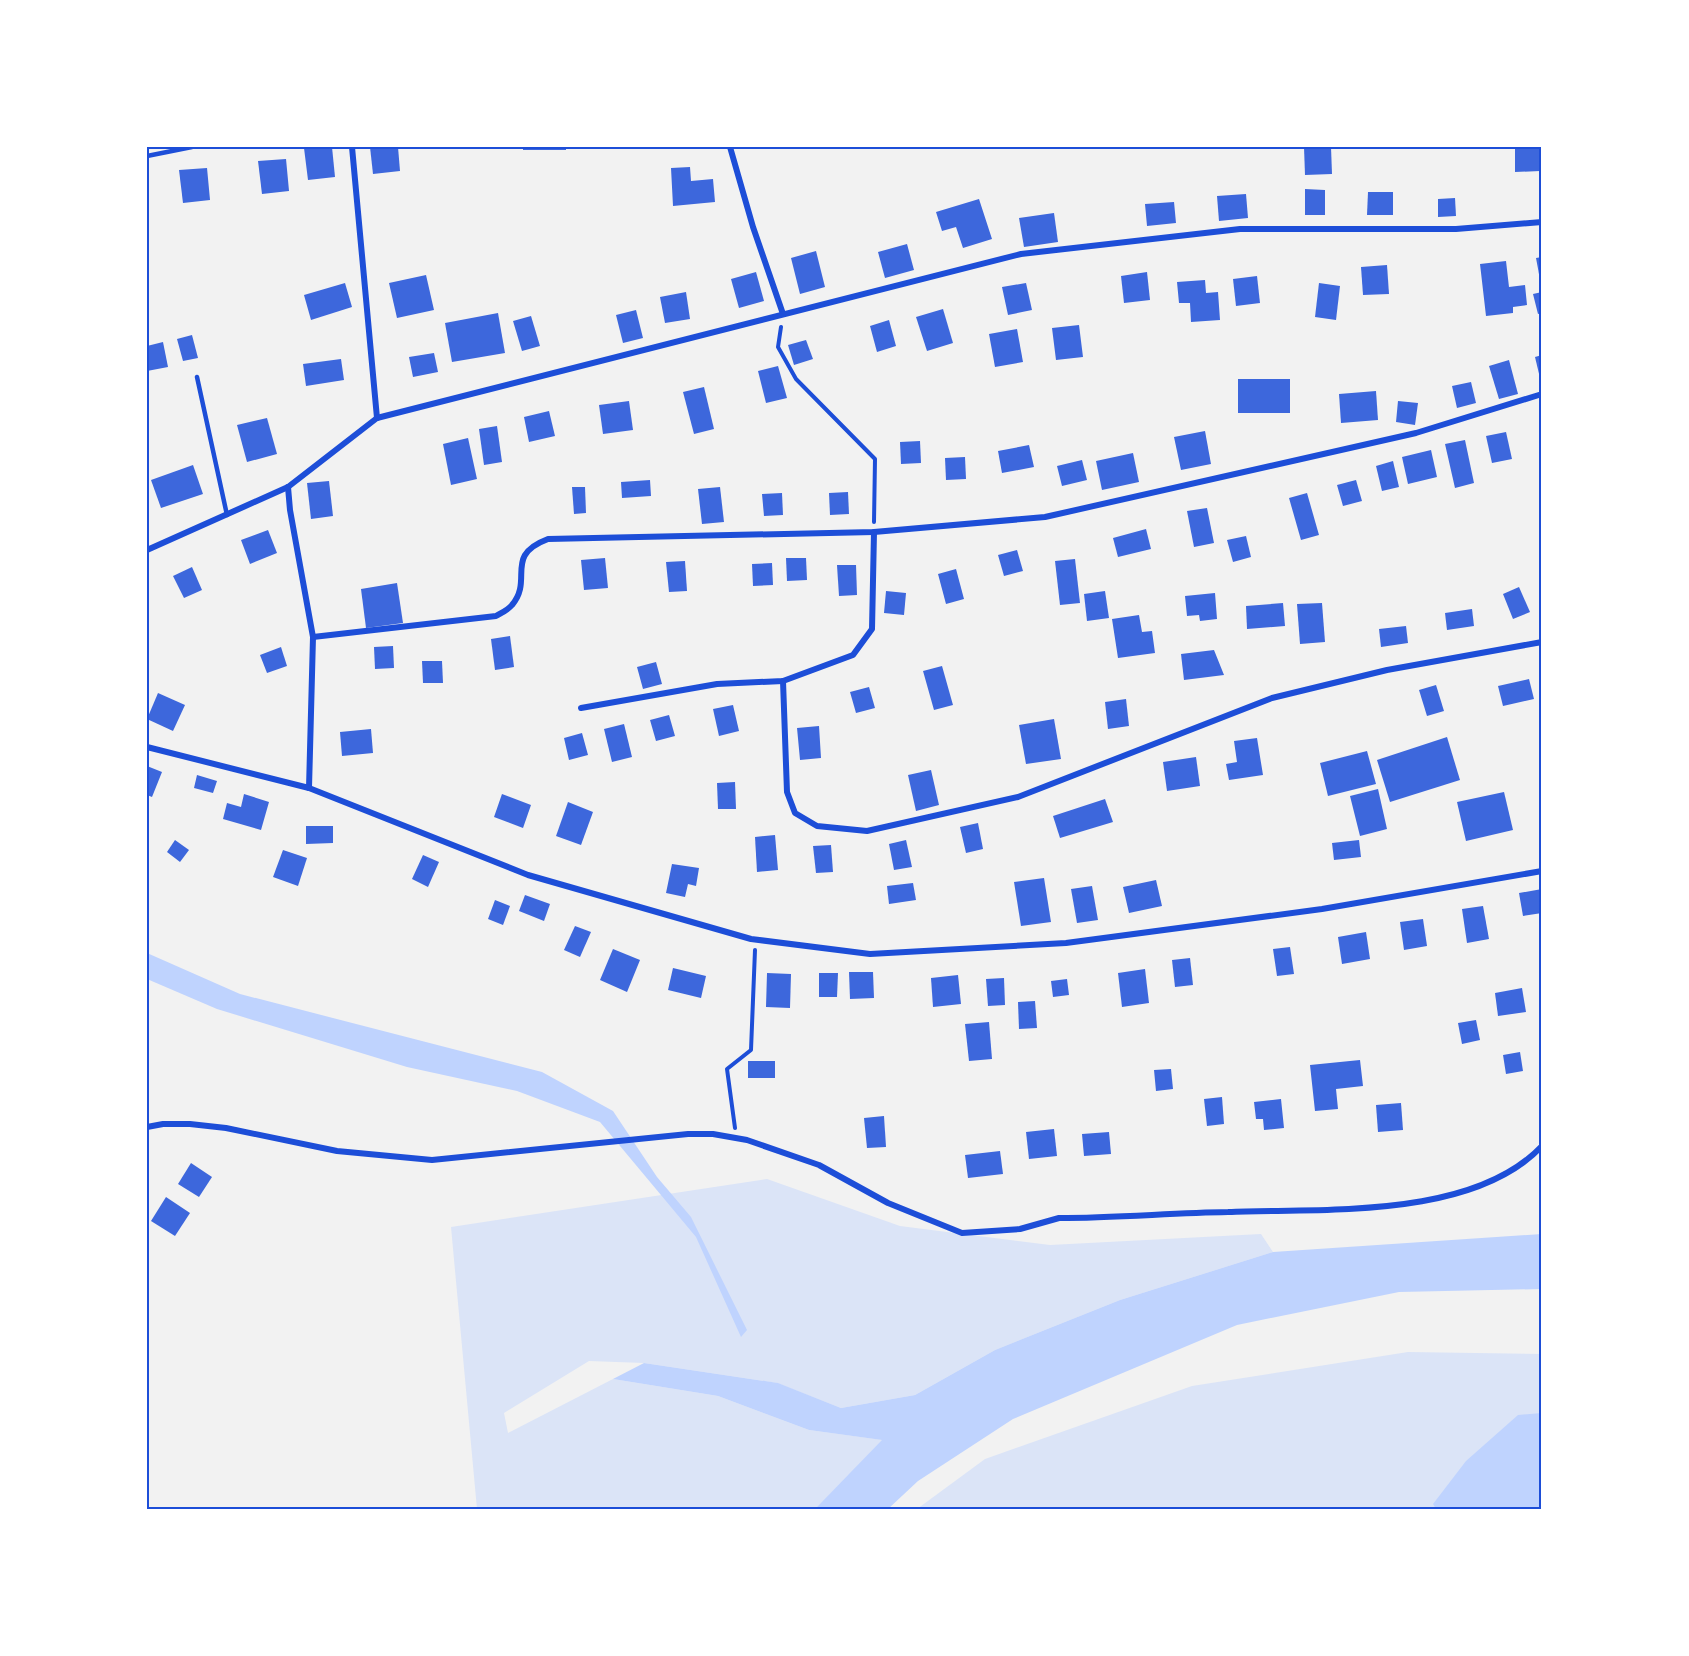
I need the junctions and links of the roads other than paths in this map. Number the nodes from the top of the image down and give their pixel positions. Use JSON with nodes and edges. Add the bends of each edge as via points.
{"nodes":[{"id":1,"x":192,"y":147,"type":"edge"},
{"id":2,"x":352,"y":147,"type":"edge"},
{"id":3,"x":730,"y":147,"type":"edge"},
{"id":4,"x":147,"y":156,"type":"edge"},
{"id":5,"x":1542,"y":222,"type":"edge"},
{"id":6,"x":783,"y":314,"type":"junction"},
{"id":7,"x":197,"y":376,"type":"dead end"},
{"id":8,"x":1542,"y":394,"type":"edge"},
{"id":9,"x":377,"y":418,"type":"junction"},
{"id":10,"x":288,"y":487,"type":"junction"},
{"id":11,"x":227,"y":515,"type":"junction"},
{"id":12,"x":874,"y":532,"type":"junction"},
{"id":13,"x":147,"y":550,"type":"edge"},
{"id":14,"x":313,"y":637,"type":"junction"},
{"id":15,"x":1542,"y":642,"type":"edge"},
{"id":16,"x":783,"y":681,"type":"junction"},
{"id":17,"x":581,"y":708,"type":"dead end"},
{"id":18,"x":147,"y":747,"type":"edge"},
{"id":19,"x":309,"y":788,"type":"junction"},
{"id":20,"x":1542,"y":871,"type":"edge"},
{"id":21,"x":147,"y":1127,"type":"edge"},
{"id":22,"x":1542,"y":1146,"type":"edge"}],
"edges":[{"from":1,"to":4,"type":"lane"},
{"from":2,"to":9,"type":"street"},
{"from":3,"to":6,"type":"street"},
{"from":5,"to":6,"type":"street","via":[[1456,229],[1240,229],[1021,254]]},
{"from":6,"to":9,"type":"street"},
{"from":7,"to":11,"type":"lane"},
{"from":8,"to":12,"type":"street","via":[[1416,433],[1045,517]]},
{"from":9,"to":10,"type":"street"},
{"from":10,"to":11,"type":"street"},
{"from":10,"to":14,"type":"street"},
{"from":11,"to":13,"type":"street"},
{"from":12,"to":14,"type":"street","via":[[549,539],[532,545],[522,560],[520,590],[512,606],[496,616]]},
{"from":12,"to":16,"type":"street","via":[[872,629],[853,656]]},
{"from":14,"to":19,"type":"street"},
{"from":15,"to":16,"type":"street","via":[[1387,670],[1272,698],[1018,796],[867,831],[817,826],[795,813],[787,792]]},
{"from":16,"to":17,"type":"street","via":[[717,684]]},
{"from":18,"to":19,"type":"street"},
{"from":19,"to":20,"type":"street","via":[[528,875],[756,940],[870,954],[1066,943],[1322,909]]},
{"from":21,"to":22,"type":"street","via":[[190,1124],[225,1128],[337,1151],[432,1160],[713,1134],[747,1140],[819,1165],[888,1203],[962,1233],[1020,1229],[1059,1218],[1393,1207],[1476,1188],[1527,1161]]}]}
